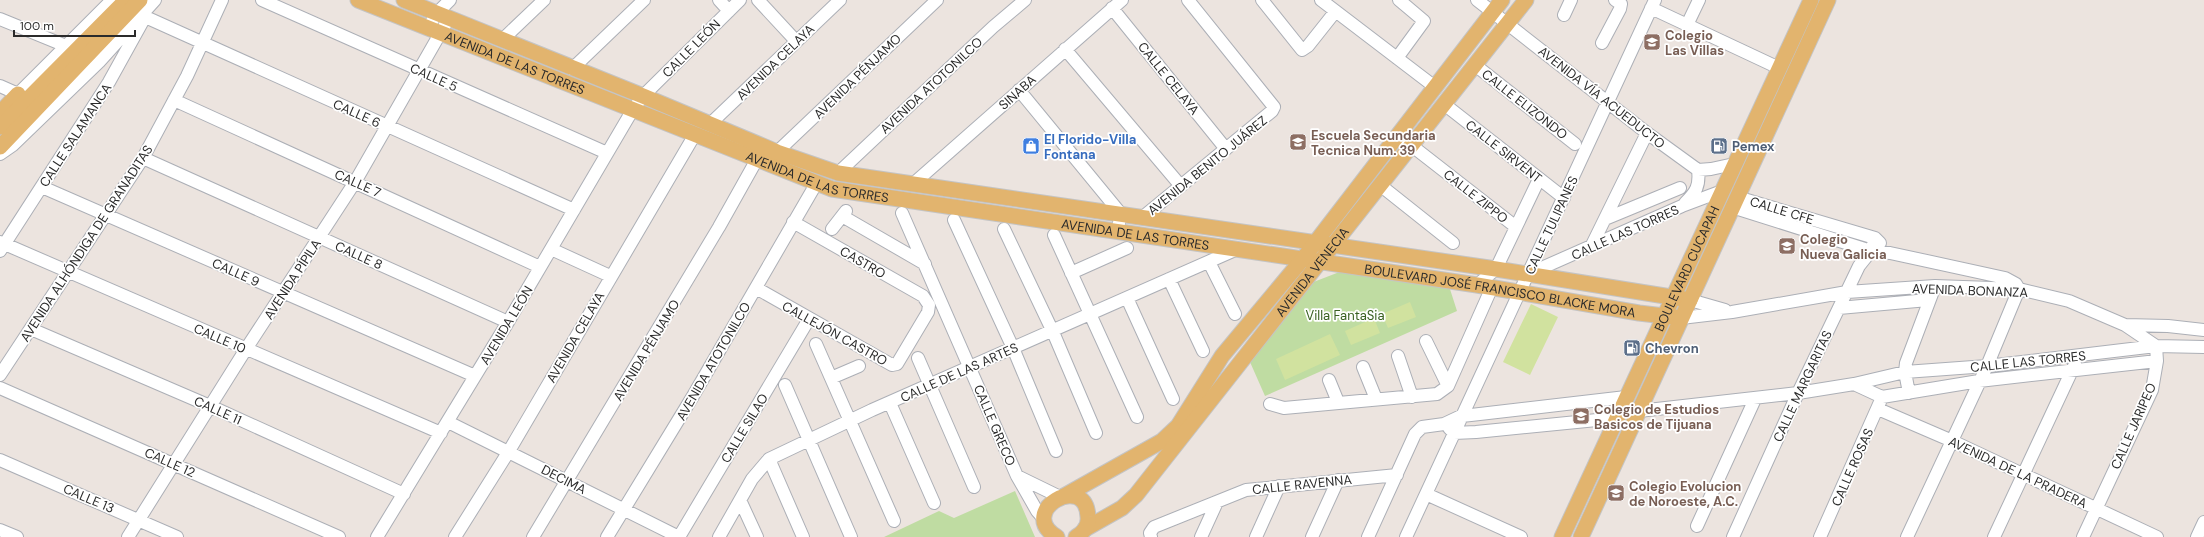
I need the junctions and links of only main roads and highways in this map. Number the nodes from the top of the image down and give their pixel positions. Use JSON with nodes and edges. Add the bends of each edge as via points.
{"nodes":[{"id":1,"x":126,"y":0,"type":"edge"},
{"id":2,"x":140,"y":0,"type":"edge"},
{"id":3,"x":358,"y":0,"type":"edge"},
{"id":4,"x":404,"y":0,"type":"edge"},
{"id":5,"x":1526,"y":0,"type":"edge"},
{"id":6,"x":1811,"y":0,"type":"edge"},
{"id":7,"x":1828,"y":0,"type":"edge"},
{"id":8,"x":1497,"y":6,"type":"edge"},
{"id":9,"x":18,"y":94,"type":"road end"},
{"id":10,"x":0,"y":113,"type":"edge"},
{"id":11,"x":0,"y":127,"type":"edge"},
{"id":12,"x":0,"y":147,"type":"edge"},
{"id":13,"x":1315,"y":242,"type":"junction"},
{"id":14,"x":1332,"y":245,"type":"junction"},
{"id":15,"x":1302,"y":260,"type":"junction"},
{"id":16,"x":1318,"y":263,"type":"junction"},
{"id":17,"x":1674,"y":297,"type":"junction"},
{"id":18,"x":1690,"y":300,"type":"junction"},
{"id":19,"x":1664,"y":316,"type":"junction"},
{"id":20,"x":1682,"y":318,"type":"junction"},
{"id":21,"x":1062,"y":496,"type":"junction"},
{"id":22,"x":1045,"y":527,"type":"edge"},
{"id":23,"x":1080,"y":533,"type":"edge"},
{"id":24,"x":1057,"y":537,"type":"edge"},
{"id":25,"x":1562,"y":537,"type":"edge"},
{"id":26,"x":1581,"y":537,"type":"edge"}],
"edges":[{"from":1,"to":11,"type":"main road"},
{"from":2,"to":12,"type":"main road"},
{"from":3,"to":15,"type":"main road","name":"AVENIDA DE LAS TORRES","via":[[756,161],[832,189]]},
{"from":4,"to":13,"type":"main road","name":"AVENIDA DE LAS TORRES","via":[[777,152],[838,173]]},
{"from":5,"to":14,"type":"main road","name":"AVENIDA VENECIA"},
{"from":6,"to":17,"type":"main road","name":"BOULEVARD CUCAPAH"},
{"from":7,"to":18,"type":"main road","name":"BOULEVARD CUCAPAH"},
{"from":8,"to":13,"type":"main road","name":"AVENIDA VENECIA"},
{"from":9,"to":10,"type":"main road"},
{"from":13,"to":14,"type":"main road","name":"AVENIDA DE LAS TORRES"},
{"from":13,"to":15,"type":"main road","name":"AVENIDA VENECIA"},
{"from":14,"to":16,"type":"main road","name":"AVENIDA VENECIA"},
{"from":14,"to":17,"type":"main road","name":"BOULEVARD JOSÉ FRANCISCO BLACKE MORA"},
{"from":15,"to":16,"type":"main road","name":"BOULEVARD JOSÉ FRANCISCO BLACKE MORA"},
{"from":15,"to":21,"type":"main road","name":"AVENIDA VENECIA","via":[[1222,356],[1184,418],[1170,434],[1162,441]]},
{"from":16,"to":19,"type":"main road","name":"BOULEVARD JOSÉ FRANCISCO BLACKE MORA","via":[[1492,287]]},
{"from":16,"to":23,"type":"main road","name":"AVENIDA VENECIA","via":[[1136,495],[1122,508]]},
{"from":17,"to":18,"type":"main road","name":"BOULEVARD JOSÉ FRANCISCO BLACKE MORA"},
{"from":17,"to":19,"type":"main road","name":"BOULEVARD CUCAPAH"},
{"from":18,"to":20,"type":"main road","name":"BOULEVARD CUCAPAH"},
{"from":19,"to":20,"type":"main road","name":"BOULEVARD JOSÉ FRANCISCO BLACKE MORA"},
{"from":19,"to":25,"type":"main road","name":"BOULEVARD CUCAPAH"},
{"from":20,"to":26,"type":"main road","name":"BOULEVARD CUCAPAH"},
{"from":21,"to":22,"type":"main road","name":"AVENIDA VENECIA","via":[[1049,504]]},
{"from":21,"to":23,"type":"main road","via":[[1078,499],[1085,506],[1088,520]]},
{"from":22,"to":24,"type":"main road"}]}
